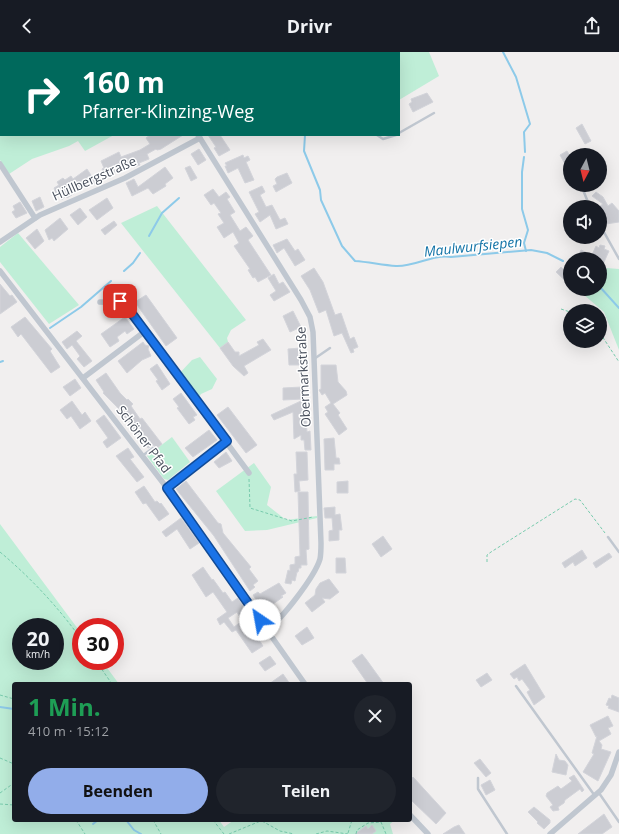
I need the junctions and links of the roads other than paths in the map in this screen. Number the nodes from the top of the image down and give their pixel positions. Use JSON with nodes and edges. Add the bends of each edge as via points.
{"nodes":[{"id":1,"x":434,"y":113,"type":"dead end"},
{"id":2,"x":400,"y":132,"type":"edge"},
{"id":3,"x":379,"y":136,"type":"edge"},
{"id":4,"x":393,"y":136,"type":"edge"},
{"id":5,"x":199,"y":137,"type":"edge"},
{"id":6,"x":0,"y":164,"type":"edge"},
{"id":7,"x":36,"y":218,"type":"junction"},
{"id":8,"x":607,"y":238,"type":"edge"},
{"id":9,"x":0,"y":242,"type":"edge"},
{"id":10,"x":619,"y":259,"type":"edge"},
{"id":11,"x":0,"y":272,"type":"edge"},
{"id":12,"x":100,"y":302,"type":"dead end"},
{"id":13,"x":144,"y":332,"type":"junction"},
{"id":14,"x":330,"y":348,"type":"dead end"},
{"id":15,"x":314,"y":359,"type":"junction"},
{"id":16,"x":83,"y":378,"type":"junction"},
{"id":17,"x":227,"y":441,"type":"junction"},
{"id":18,"x":153,"y":448,"type":"dead end"},
{"id":19,"x":142,"y":456,"type":"junction"},
{"id":20,"x":249,"y":473,"type":"road end"},
{"id":21,"x":167,"y":488,"type":"junction"},
{"id":22,"x":608,"y":537,"type":"road end"},
{"id":23,"x":619,"y":552,"type":"edge"},
{"id":24,"x":266,"y":630,"type":"junction"},
{"id":25,"x":304,"y":682,"type":"edge"},
{"id":26,"x":516,"y":686,"type":"dead end"},
{"id":27,"x":619,"y":752,"type":"edge"},
{"id":28,"x":478,"y":778,"type":"dead end"},
{"id":29,"x":597,"y":794,"type":"junction"},
{"id":30,"x":412,"y":817,"type":"edge"},
{"id":31,"x":619,"y":822,"type":"edge"},
{"id":32,"x":428,"y":834,"type":"edge"},
{"id":33,"x":507,"y":834,"type":"edge"},
{"id":34,"x":550,"y":834,"type":"edge"}],
"edges":[{"from":1,"to":2,"type":"lane"},
{"from":3,"to":4,"type":"lane","via":[[384,139]]},
{"from":5,"to":7,"type":"street","name":"Hüllbergstraße","via":[[119,181]]},
{"from":5,"to":15,"type":"street","name":"Obermarkstraße","via":[[306,309],[313,332]]},
{"from":6,"to":7,"type":"street"},
{"from":7,"to":9,"type":"street","name":"Hüllbergstraße"},
{"from":8,"to":10,"type":"lane"},
{"from":11,"to":16,"type":"street","name":"Schöner Pfad"},
{"from":12,"to":13,"type":"street","via":[[122,302]]},
{"from":13,"to":16,"type":"street"},
{"from":13,"to":17,"type":"street"},
{"from":14,"to":15,"type":"lane"},
{"from":15,"to":24,"type":"street","name":"Obermarkstraße","via":[[320,558],[295,599],[273,626]]},
{"from":16,"to":19,"type":"street","name":"Schöner Pfad"},
{"from":17,"to":20,"type":"street"},
{"from":17,"to":21,"type":"street"},
{"from":18,"to":19,"type":"lane"},
{"from":19,"to":21,"type":"street","name":"Schöner Pfad"},
{"from":21,"to":24,"type":"street","name":"Schöner Pfad"},
{"from":22,"to":23,"type":"lane"},
{"from":24,"to":25,"type":"street","name":"Schöner Pfad"},
{"from":26,"to":29,"type":"lane"},
{"from":27,"to":29,"type":"street","via":[[612,775]]},
{"from":28,"to":33,"type":"lane","via":[[478,789]]},
{"from":29,"to":31,"type":"lane"},
{"from":29,"to":34,"type":"street"},
{"from":30,"to":32,"type":"street"}]}
